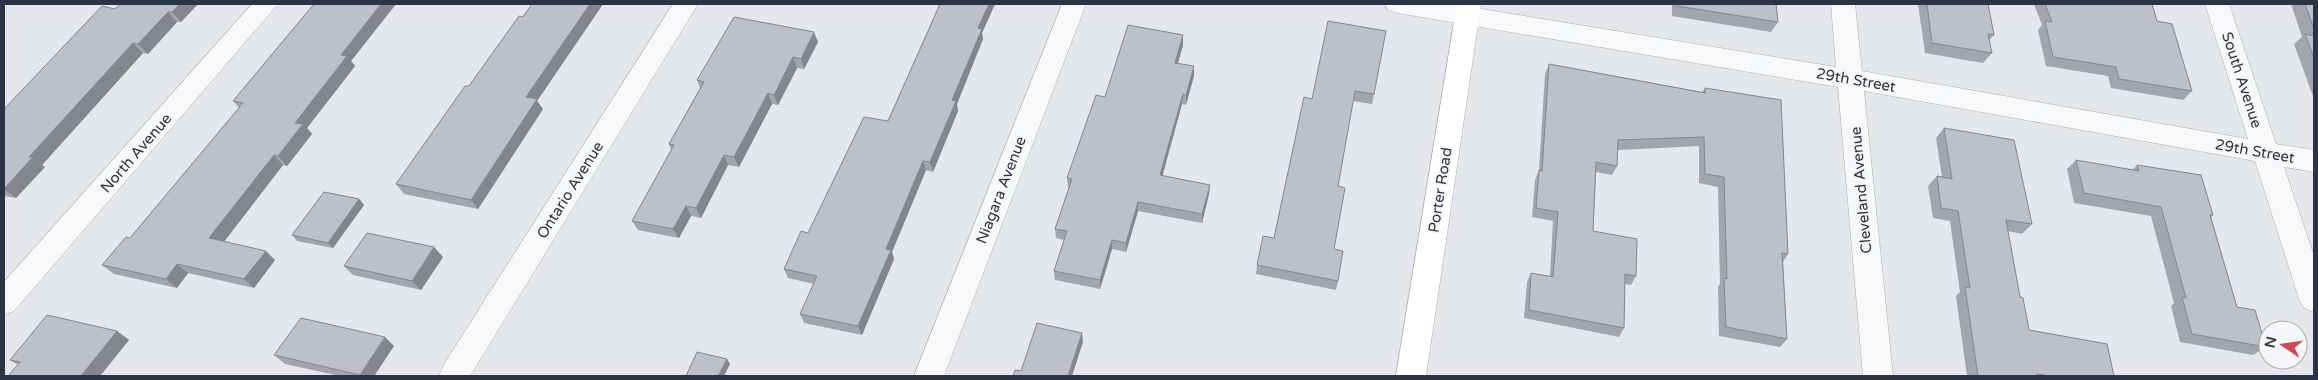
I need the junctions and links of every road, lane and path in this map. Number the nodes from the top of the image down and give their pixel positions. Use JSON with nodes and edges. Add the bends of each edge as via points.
{"nodes":[{"id":1,"x":266,"y":4,"type":"edge"},
{"id":2,"x":686,"y":4,"type":"edge"},
{"id":3,"x":1074,"y":4,"type":"edge"},
{"id":4,"x":1397,"y":4,"type":"edge"},
{"id":5,"x":1843,"y":4,"type":"edge"},
{"id":6,"x":2217,"y":4,"type":"edge"},
{"id":7,"x":1468,"y":10,"type":"edge"},
{"id":8,"x":1850,"y":78,"type":"junction"},
{"id":9,"x":2265,"y":153,"type":"junction"},
{"id":10,"x":2314,"y":162,"type":"edge"},
{"id":11,"x":2314,"y":299,"type":"edge"},
{"id":12,"x":4,"y":302,"type":"edge"},
{"id":13,"x":454,"y":376,"type":"edge"},
{"id":14,"x":929,"y":376,"type":"edge"},
{"id":15,"x":1411,"y":376,"type":"edge"},
{"id":16,"x":1878,"y":376,"type":"edge"}],
"edges":[{"from":1,"to":12,"type":"street","name":"North Avenue"},
{"from":2,"to":13,"type":"street","name":"Ontario Avenue"},
{"from":3,"to":14,"type":"street","name":"Niagara Avenue"},
{"from":4,"to":7,"type":"street","name":"29th Street"},
{"from":5,"to":8,"type":"street","name":"Cleveland Avenue"},
{"from":6,"to":9,"type":"street","name":"South Avenue"},
{"from":7,"to":8,"type":"street","name":"29th Street"},
{"from":7,"to":15,"type":"main road","name":"Porter Road"},
{"from":8,"to":9,"type":"street","name":"29th Street"},
{"from":8,"to":16,"type":"street","name":"Cleveland Avenue"},
{"from":9,"to":10,"type":"street","name":"29th Street"},
{"from":9,"to":11,"type":"street","name":"South Avenue"}]}
